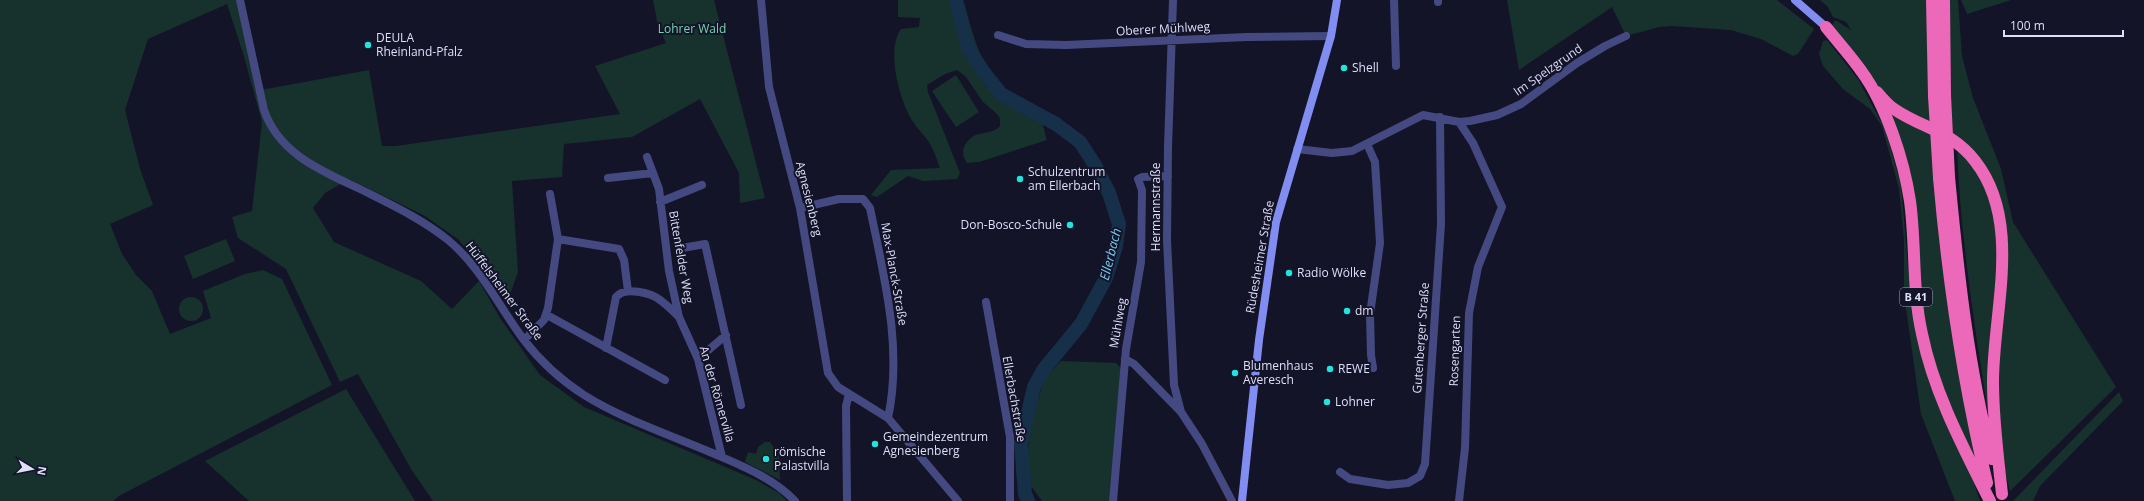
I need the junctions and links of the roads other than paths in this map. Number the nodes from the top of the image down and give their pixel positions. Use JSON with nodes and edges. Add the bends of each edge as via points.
{"nodes":[{"id":1,"x":240,"y":0,"type":"edge"},
{"id":2,"x":761,"y":0,"type":"edge"},
{"id":3,"x":1173,"y":0,"type":"edge"},
{"id":4,"x":1337,"y":0,"type":"edge"},
{"id":5,"x":1394,"y":0,"type":"edge"},
{"id":6,"x":1795,"y":0,"type":"edge"},
{"id":7,"x":1932,"y":0,"type":"edge"},
{"id":8,"x":1944,"y":0,"type":"edge"},
{"id":9,"x":1826,"y":27,"type":"joint"},
{"id":10,"x":998,"y":35,"type":"dead end"},
{"id":11,"x":1331,"y":36,"type":"junction"},
{"id":12,"x":1626,"y":36,"type":"dead end"},
{"id":13,"x":1171,"y":40,"type":"junction"},
{"id":14,"x":1396,"y":66,"type":"dead end"},
{"id":15,"x":1870,"y":85,"type":"junction"},
{"id":16,"x":1940,"y":95,"type":"junction"},
{"id":17,"x":1440,"y":117,"type":"junction"},
{"id":18,"x":1459,"y":122,"type":"junction"},
{"id":19,"x":1367,"y":144,"type":"junction"},
{"id":20,"x":1297,"y":149,"type":"junction"},
{"id":21,"x":647,"y":157,"type":"dead end"},
{"id":22,"x":653,"y":173,"type":"junction"},
{"id":23,"x":1168,"y":176,"type":"junction"},
{"id":24,"x":608,"y":178,"type":"dead end"},
{"id":25,"x":1944,"y":178,"type":"junction"},
{"id":26,"x":702,"y":185,"type":"dead end"},
{"id":27,"x":550,"y":194,"type":"dead end"},
{"id":28,"x":660,"y":202,"type":"junction"},
{"id":29,"x":800,"y":208,"type":"junction"},
{"id":30,"x":558,"y":240,"type":"junction"},
{"id":31,"x":682,"y":248,"type":"dead end"},
{"id":32,"x":628,"y":291,"type":"junction"},
{"id":33,"x":986,"y":302,"type":"dead end"},
{"id":34,"x":547,"y":315,"type":"junction"},
{"id":35,"x":679,"y":317,"type":"junction"},
{"id":36,"x":726,"y":335,"type":"junction"},
{"id":37,"x":524,"y":340,"type":"junction"},
{"id":38,"x":606,"y":348,"type":"junction"},
{"id":39,"x":698,"y":359,"type":"junction"},
{"id":40,"x":1125,"y":359,"type":"junction"},
{"id":41,"x":1373,"y":368,"type":"dead end"},
{"id":42,"x":665,"y":380,"type":"dead end"},
{"id":43,"x":849,"y":394,"type":"junction"},
{"id":44,"x":741,"y":405,"type":"dead end"},
{"id":45,"x":1181,"y":412,"type":"junction"},
{"id":46,"x":888,"y":418,"type":"junction"},
{"id":47,"x":722,"y":457,"type":"junction"},
{"id":48,"x":1340,"y":472,"type":"dead end"},
{"id":49,"x":2003,"y":498,"type":"edge"},
{"id":50,"x":795,"y":501,"type":"edge"},
{"id":51,"x":847,"y":501,"type":"edge"},
{"id":52,"x":958,"y":501,"type":"edge"},
{"id":53,"x":1010,"y":501,"type":"edge"},
{"id":54,"x":1113,"y":501,"type":"edge"},
{"id":55,"x":1232,"y":501,"type":"edge"},
{"id":56,"x":1242,"y":501,"type":"edge"},
{"id":57,"x":1459,"y":501,"type":"edge"},
{"id":58,"x":1990,"y":501,"type":"edge"}],
"edges":[{"from":1,"to":37,"type":"street","name":"Hüffelsheimer Straße","via":[[264,110],[268,123],[277,136],[300,158],[411,216],[449,241],[479,274]]},
{"from":2,"to":29,"type":"street","name":"Agnesienberg","via":[[769,87]]},
{"from":3,"to":13,"type":"street","name":"Hermannstraße"},
{"from":4,"to":11,"type":"street","name":"Rüdesheimer Straße"},
{"from":5,"to":14,"type":"street"},
{"from":6,"to":9,"type":"street"},
{"from":7,"to":16,"type":"highway","number":"B 41"},
{"from":8,"to":16,"type":"highway","number":"B 41"},
{"from":9,"to":15,"type":"highway","number":"B 41"},
{"from":10,"to":13,"type":"street","name":"Oberer Mühlweg","via":[[1032,45]]},
{"from":11,"to":13,"type":"street","name":"Oberer Mühlweg","via":[[1317,34]]},
{"from":11,"to":20,"type":"street","name":"Rüdesheimer Straße"},
{"from":12,"to":18,"type":"street","name":"Im Spelzgrund","via":[[1582,59],[1533,97],[1511,110],[1481,119]]},
{"from":13,"to":23,"type":"street","name":"Hermannstraße"},
{"from":15,"to":49,"type":"highway","number":"B 41","via":[[1893,108],[1961,145],[1988,179],[1996,200],[2001,224],[2002,249],[1993,382]]},
{"from":15,"to":58,"type":"highway","number":"B 41","via":[[1892,133],[1910,201],[1915,291],[1926,352],[1945,407]]},
{"from":16,"to":25,"type":"highway","number":"B 41","bridge":true},
{"from":17,"to":18,"type":"street","name":"Im Spelzgrund"},
{"from":17,"to":19,"type":"street","name":"Im Spelzgrund","via":[[1416,117]]},
{"from":17,"to":48,"type":"street","name":"Gutenberger Straße","via":[[1441,224],[1425,464],[1420,476],[1402,485],[1350,479]]},
{"from":18,"to":57,"type":"street","name":"Rosengarten","via":[[1473,143],[1502,208],[1478,267],[1469,313],[1465,448]]},
{"from":19,"to":20,"type":"street","name":"Im Spelzgrund","via":[[1341,153]]},
{"from":19,"to":41,"type":"street","via":[[1375,162],[1380,243],[1370,314],[1370,355]]},
{"from":20,"to":56,"type":"street","name":"Rüdesheimer Straße","via":[[1276,222],[1266,281]]},
{"from":21,"to":22,"type":"street","name":"Bittenfelder Weg"},
{"from":22,"to":24,"type":"street"},
{"from":22,"to":28,"type":"street","name":"Bittenfelder Weg","via":[[659,188]]},
{"from":23,"to":40,"type":"street","name":"Mühlweg","via":[[1138,179],[1142,190],[1141,262]]},
{"from":23,"to":45,"type":"street","name":"Hermannstraße","via":[[1174,385]]},
{"from":25,"to":49,"type":"highway","number":"B 41","via":[[1974,372],[1988,442]]},
{"from":25,"to":58,"type":"highway","number":"B 41","via":[[1952,300],[1965,384]]},
{"from":26,"to":28,"type":"street","name":"Bittenfelder Weg"},
{"from":27,"to":30,"type":"street"},
{"from":28,"to":35,"type":"street","name":"Bittenfelder Weg","via":[[669,270]]},
{"from":29,"to":43,"type":"street","name":"Agnesienberg","via":[[826,366],[832,380]]},
{"from":29,"to":46,"type":"street","name":"Max-Planck-Straße","via":[[854,198],[863,199],[870,208],[892,334],[894,365]]},
{"from":30,"to":32,"type":"street","via":[[619,249],[624,260]]},
{"from":30,"to":34,"type":"street"},
{"from":31,"to":36,"type":"street","via":[[705,244]]},
{"from":32,"to":35,"type":"street","name":"An der Römervilla","via":[[657,298]]},
{"from":32,"to":38,"type":"street","via":[[621,292],[616,297]]},
{"from":33,"to":53,"type":"street","name":"Ellerbachstraße","via":[[1010,437]]},
{"from":34,"to":37,"type":"street"},
{"from":34,"to":38,"type":"street"},
{"from":35,"to":39,"type":"street","name":"An der Römervilla"},
{"from":36,"to":39,"type":"street"},
{"from":36,"to":44,"type":"street"},
{"from":37,"to":47,"type":"street","name":"Hüffelsheimer Straße","via":[[558,376],[587,396],[633,419]]},
{"from":38,"to":42,"type":"street"},
{"from":39,"to":47,"type":"street","name":"An der Römervilla"},
{"from":40,"to":45,"type":"street","name":"Hermannstraße","via":[[1138,368]]},
{"from":40,"to":54,"type":"street","name":"Mühlweg"},
{"from":43,"to":46,"type":"street","name":"Agnesienberg"},
{"from":43,"to":51,"type":"street","via":[[846,406]]},
{"from":45,"to":55,"type":"street","name":"Hermannstraße","via":[[1202,444]]},
{"from":46,"to":52,"type":"street","name":"Agnesienberg"},
{"from":47,"to":50,"type":"street","name":"Hüffelsheimer Straße","via":[[779,486]]}]}
